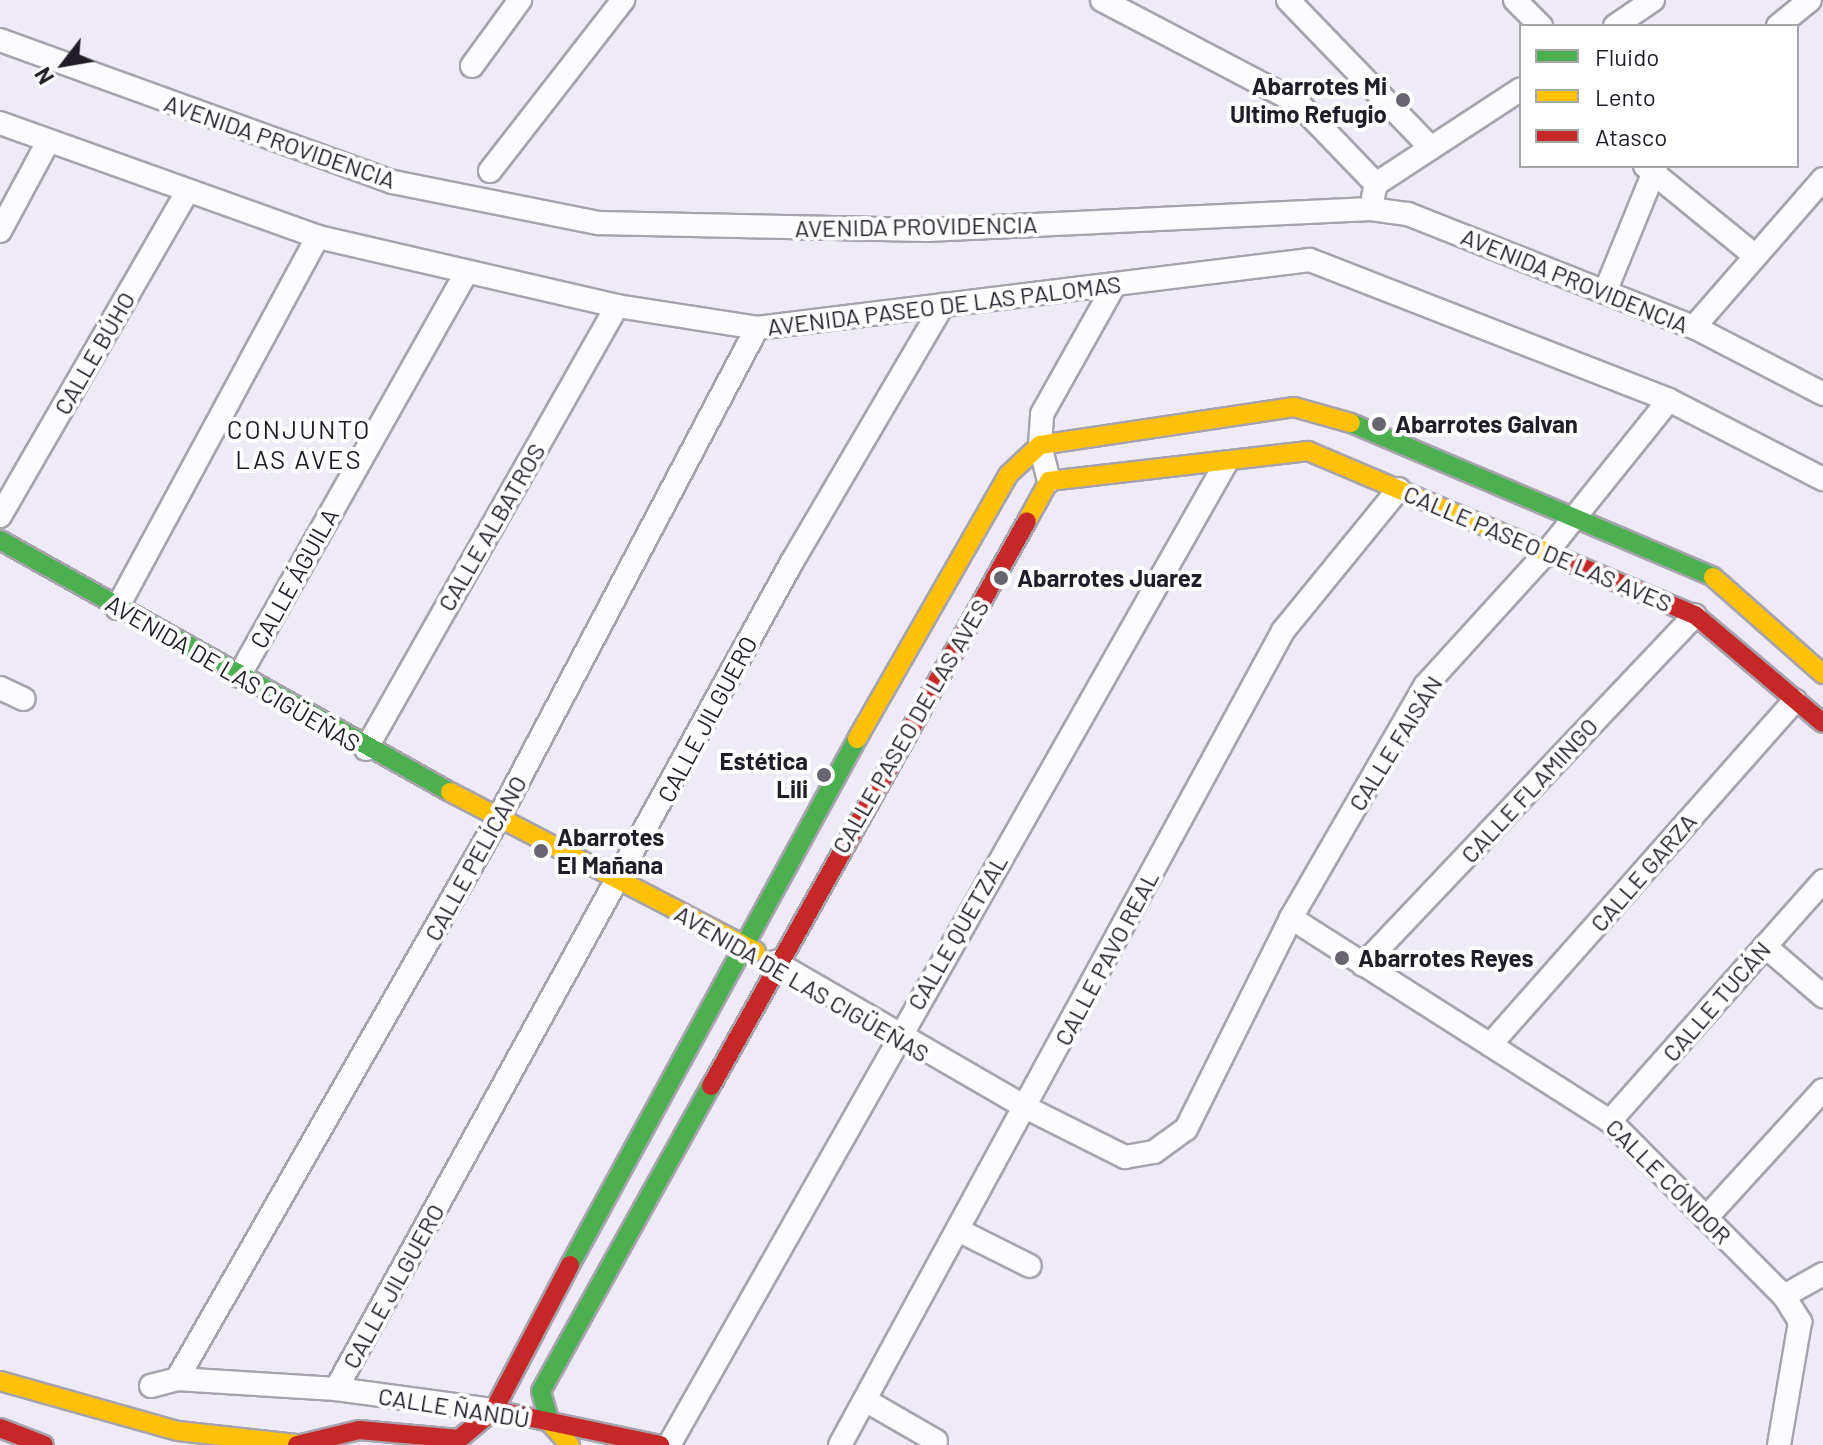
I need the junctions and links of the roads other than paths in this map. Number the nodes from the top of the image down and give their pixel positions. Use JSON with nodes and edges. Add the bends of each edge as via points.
{"nodes":[{"id":1,"x":520,"y":0,"type":"edge"},
{"id":2,"x":623,"y":0,"type":"edge"},
{"id":3,"x":1102,"y":0,"type":"edge"},
{"id":4,"x":1288,"y":0,"type":"edge"},
{"id":5,"x":1515,"y":0,"type":"edge"},
{"id":6,"x":1653,"y":0,"type":"edge"},
{"id":7,"x":1810,"y":0,"type":"edge"},
{"id":8,"x":1539,"y":24,"type":"edge"},
{"id":9,"x":1618,"y":24,"type":"edge"},
{"id":10,"x":1780,"y":24,"type":"edge"},
{"id":11,"x":0,"y":40,"type":"edge"},
{"id":12,"x":472,"y":66,"type":"dead end"},
{"id":13,"x":1519,"y":90,"type":"edge"},
{"id":14,"x":0,"y":123,"type":"edge"},
{"id":15,"x":48,"y":142,"type":"junction"},
{"id":16,"x":1431,"y":148,"type":"junction"},
{"id":17,"x":1651,"y":170,"type":"edge"},
{"id":18,"x":490,"y":171,"type":"dead end"},
{"id":19,"x":1823,"y":179,"type":"edge"},
{"id":20,"x":1376,"y":184,"type":"junction"},
{"id":21,"x":188,"y":191,"type":"junction"},
{"id":22,"x":1371,"y":209,"type":"junction"},
{"id":23,"x":0,"y":231,"type":"edge"},
{"id":24,"x":318,"y":237,"type":"junction"},
{"id":25,"x":1753,"y":254,"type":"junction"},
{"id":26,"x":467,"y":272,"type":"junction"},
{"id":27,"x":1115,"y":284,"type":"junction"},
{"id":28,"x":1605,"y":292,"type":"junction"},
{"id":29,"x":943,"y":305,"type":"junction"},
{"id":30,"x":617,"y":306,"type":"junction"},
{"id":31,"x":1694,"y":327,"type":"junction"},
{"id":32,"x":757,"y":328,"type":"junction"},
{"id":33,"x":1823,"y":394,"type":"edge"},
{"id":34,"x":1669,"y":400,"type":"junction"},
{"id":35,"x":1040,"y":445,"type":"junction"},
{"id":36,"x":1226,"y":463,"type":"junction"},
{"id":37,"x":1823,"y":479,"type":"edge"},
{"id":38,"x":1049,"y":481,"type":"junction"},
{"id":39,"x":1399,"y":489,"type":"junction"},
{"id":40,"x":1574,"y":515,"type":"junction"},
{"id":41,"x":0,"y":516,"type":"edge"},
{"id":42,"x":0,"y":540,"type":"edge"},
{"id":43,"x":1546,"y":553,"type":"junction"},
{"id":44,"x":117,"y":608,"type":"junction"},
{"id":45,"x":1695,"y":615,"type":"junction"},
{"id":46,"x":1822,"y":671,"type":"edge"},
{"id":47,"x":239,"y":676,"type":"junction"},
{"id":48,"x":0,"y":688,"type":"edge"},
{"id":49,"x":24,"y":699,"type":"dead end"},
{"id":50,"x":1795,"y":700,"type":"junction"},
{"id":51,"x":1823,"y":723,"type":"edge"},
{"id":52,"x":366,"y":749,"type":"junction"},
{"id":53,"x":498,"y":819,"type":"junction"},
{"id":54,"x":1823,"y":881,"type":"edge"},
{"id":55,"x":619,"y":882,"type":"junction"},
{"id":56,"x":1291,"y":918,"type":"junction"},
{"id":57,"x":740,"y":943,"type":"junction"},
{"id":58,"x":1765,"y":946,"type":"junction"},
{"id":59,"x":775,"y":962,"type":"junction"},
{"id":60,"x":1363,"y":965,"type":"junction"},
{"id":61,"x":1823,"y":996,"type":"edge"},
{"id":62,"x":896,"y":1038,"type":"junction"},
{"id":63,"x":1490,"y":1045,"type":"junction"},
{"id":64,"x":1823,"y":1090,"type":"edge"},
{"id":65,"x":1025,"y":1107,"type":"junction"},
{"id":66,"x":1610,"y":1121,"type":"junction"},
{"id":67,"x":1186,"y":1129,"type":"joint"},
{"id":68,"x":1706,"y":1218,"type":"junction"},
{"id":69,"x":958,"y":1230,"type":"junction"},
{"id":70,"x":1030,"y":1266,"type":"dead end"},
{"id":71,"x":1823,"y":1274,"type":"edge"},
{"id":72,"x":1784,"y":1296,"type":"junction"},
{"id":73,"x":177,"y":1379,"type":"junction"},
{"id":74,"x":0,"y":1381,"type":"edge"},
{"id":75,"x":151,"y":1386,"type":"dead end"},
{"id":76,"x":336,"y":1389,"type":"junction"},
{"id":77,"x":865,"y":1400,"type":"junction"},
{"id":78,"x":494,"y":1410,"type":"junction"},
{"id":79,"x":550,"y":1423,"type":"junction"},
{"id":80,"x":0,"y":1428,"type":"edge"},
{"id":81,"x":1786,"y":1439,"type":"edge"},
{"id":82,"x":936,"y":1441,"type":"dead end"},
{"id":83,"x":44,"y":1445,"type":"edge"},
{"id":84,"x":300,"y":1445,"type":"edge"},
{"id":85,"x":570,"y":1445,"type":"edge"},
{"id":86,"x":660,"y":1445,"type":"edge"},
{"id":87,"x":669,"y":1445,"type":"edge"},
{"id":88,"x":840,"y":1445,"type":"edge"}],
"edges":[{"from":1,"to":12,"type":"street"},
{"from":2,"to":18,"type":"street"},
{"from":3,"to":20,"type":"street","via":[[1298,103]]},
{"from":4,"to":16,"type":"street"},
{"from":5,"to":8,"type":"street"},
{"from":6,"to":9,"type":"street"},
{"from":7,"to":10,"type":"street"},
{"from":11,"to":22,"type":"street","name":"AVENIDA PROVIDENCIA","via":[[393,182],[598,223],[927,230]]},
{"from":13,"to":16,"type":"street"},
{"from":14,"to":15,"type":"street","name":"AVENIDA PASEO DE LAS PALOMAS"},
{"from":15,"to":21,"type":"street","name":"AVENIDA PASEO DE LAS PALOMAS"},
{"from":15,"to":23,"type":"street"},
{"from":16,"to":20,"type":"street"},
{"from":17,"to":25,"type":"street"},
{"from":17,"to":28,"type":"street"},
{"from":19,"to":25,"type":"street"},
{"from":20,"to":22,"type":"street"},
{"from":21,"to":24,"type":"street","name":"AVENIDA PASEO DE LAS PALOMAS"},
{"from":21,"to":41,"type":"street","name":"CALLE BÚHO"},
{"from":22,"to":28,"type":"street","name":"AVENIDA PROVIDENCIA","via":[[1408,214]]},
{"from":24,"to":26,"type":"street","name":"AVENIDA PASEO DE LAS PALOMAS"},
{"from":24,"to":44,"type":"street"},
{"from":25,"to":31,"type":"street"},
{"from":26,"to":30,"type":"street","name":"AVENIDA PASEO DE LAS PALOMAS"},
{"from":26,"to":47,"type":"street","name":"CALLE ÁGUILA"},
{"from":27,"to":29,"type":"street","name":"AVENIDA PASEO DE LAS PALOMAS"},
{"from":27,"to":34,"type":"street","name":"AVENIDA PASEO DE LAS PALOMAS","via":[[1310,260]]},
{"from":27,"to":35,"type":"street","via":[[1042,414]]},
{"from":28,"to":31,"type":"street","name":"AVENIDA PROVIDENCIA"},
{"from":29,"to":32,"type":"street","name":"AVENIDA PASEO DE LAS PALOMAS"},
{"from":29,"to":55,"type":"street","name":"CALLE JILGUERO","via":[[792,562]]},
{"from":30,"to":32,"type":"street","name":"AVENIDA PASEO DE LAS PALOMAS"},
{"from":30,"to":52,"type":"street","name":"CALLE ALBATROS"},
{"from":31,"to":33,"type":"street","name":"AVENIDA PROVIDENCIA"},
{"from":32,"to":53,"type":"street","name":"CALLE PELÍCANO"},
{"from":34,"to":37,"type":"street","name":"AVENIDA PASEO DE LAS PALOMAS"},
{"from":34,"to":40,"type":"street","name":"CALLE FAISÁN"},
{"from":35,"to":38,"type":"street"},
{"from":35,"to":40,"type":"street","name":"CALLE PASEO DE LAS AVES","via":[[1294,407],[1344,420]]},
{"from":35,"to":57,"type":"street","name":"CALLE PASEO DE LAS AVES","via":[[1008,475]]},
{"from":36,"to":38,"type":"street","name":"CALLE PASEO DE LAS AVES"},
{"from":36,"to":39,"type":"street","name":"CALLE PASEO DE LAS AVES","via":[[1308,451]]},
{"from":36,"to":62,"type":"street","name":"CALLE QUETZAL"},
{"from":38,"to":59,"type":"street","name":"CALLE PASEO DE LAS AVES"},
{"from":39,"to":43,"type":"street","name":"CALLE PASEO DE LAS AVES"},
{"from":39,"to":65,"type":"street","name":"CALLE PAVO REAL","via":[[1283,631]]},
{"from":40,"to":43,"type":"street","name":"CALLE FAISÁN"},
{"from":40,"to":46,"type":"street","name":"CALLE PASEO DE LAS AVES","via":[[1718,579]]},
{"from":42,"to":44,"type":"street","name":"AVENIDA DE LAS CIGÜEÑAS"},
{"from":43,"to":45,"type":"street","name":"CALLE PASEO DE LAS AVES"},
{"from":43,"to":56,"type":"street","name":"CALLE FAISÁN","via":[[1425,686]]},
{"from":44,"to":47,"type":"street","name":"AVENIDA DE LAS CIGÜEÑAS"},
{"from":45,"to":50,"type":"street","name":"CALLE PASEO DE LAS AVES"},
{"from":45,"to":60,"type":"street","name":"CALLE FLAMINGO"},
{"from":47,"to":52,"type":"street","name":"AVENIDA DE LAS CIGÜEÑAS"},
{"from":48,"to":49,"type":"street"},
{"from":50,"to":51,"type":"street","name":"CALLE PASEO DE LAS AVES"},
{"from":50,"to":63,"type":"street","name":"CALLE GARZA"},
{"from":52,"to":53,"type":"street","name":"AVENIDA DE LAS CIGÜEÑAS"},
{"from":53,"to":55,"type":"street","name":"AVENIDA DE LAS CIGÜEÑAS"},
{"from":53,"to":73,"type":"street","name":"CALLE PELÍCANO"},
{"from":54,"to":58,"type":"street","name":"CALLE TUCÁN"},
{"from":55,"to":57,"type":"street","name":"AVENIDA DE LAS CIGÜEÑAS"},
{"from":55,"to":76,"type":"street","name":"CALLE JILGUERO"},
{"from":56,"to":60,"type":"street","name":"CALLE CÓNDOR"},
{"from":56,"to":67,"type":"street","name":"CALLE FAISÁN"},
{"from":57,"to":59,"type":"street","name":"AVENIDA DE LAS CIGÜEÑAS"},
{"from":57,"to":78,"type":"street","name":"CALLE PASEO DE LAS AVES"},
{"from":58,"to":61,"type":"street"},
{"from":58,"to":66,"type":"street","name":"CALLE TUCÁN"},
{"from":59,"to":62,"type":"street","name":"AVENIDA DE LAS CIGÜEÑAS"},
{"from":59,"to":79,"type":"street","name":"CALLE PASEO DE LAS AVES","via":[[541,1391]]},
{"from":60,"to":63,"type":"street","name":"CALLE CÓNDOR"},
{"from":62,"to":65,"type":"street","name":"AVENIDA DE LAS CIGÜEÑAS"},
{"from":62,"to":87,"type":"street","name":"CALLE QUETZAL"},
{"from":63,"to":66,"type":"street","name":"CALLE CÓNDOR"},
{"from":64,"to":68,"type":"street"},
{"from":65,"to":67,"type":"street","name":"AVENIDA DE LAS CIGÜEÑAS","via":[[1125,1157],[1154,1152]]},
{"from":65,"to":69,"type":"street","name":"CALLE PAVO REAL"},
{"from":66,"to":68,"type":"street","name":"CALLE CÓNDOR"},
{"from":68,"to":72,"type":"street","name":"CALLE CÓNDOR"},
{"from":69,"to":70,"type":"street"},
{"from":69,"to":77,"type":"street","name":"CALLE PAVO REAL"},
{"from":71,"to":72,"type":"street"},
{"from":72,"to":81,"type":"street","name":"CALLE CÓNDOR","via":[[1800,1322]]},
{"from":73,"to":75,"type":"street","name":"CALLE ÑANDÚ"},
{"from":73,"to":76,"type":"street","name":"CALLE ÑANDÚ"},
{"from":74,"to":84,"type":"street","via":[[178,1431]]},
{"from":76,"to":78,"type":"street","name":"CALLE ÑANDÚ"},
{"from":77,"to":82,"type":"street"},
{"from":77,"to":88,"type":"street","name":"CALLE PAVO REAL"},
{"from":78,"to":79,"type":"street","name":"CALLE ÑANDÚ"},
{"from":78,"to":84,"type":"street","via":[[459,1439],[359,1430]]},
{"from":79,"to":85,"type":"street"},
{"from":79,"to":86,"type":"street","name":"CALLE ÑANDÚ"},
{"from":80,"to":83,"type":"street"}]}
